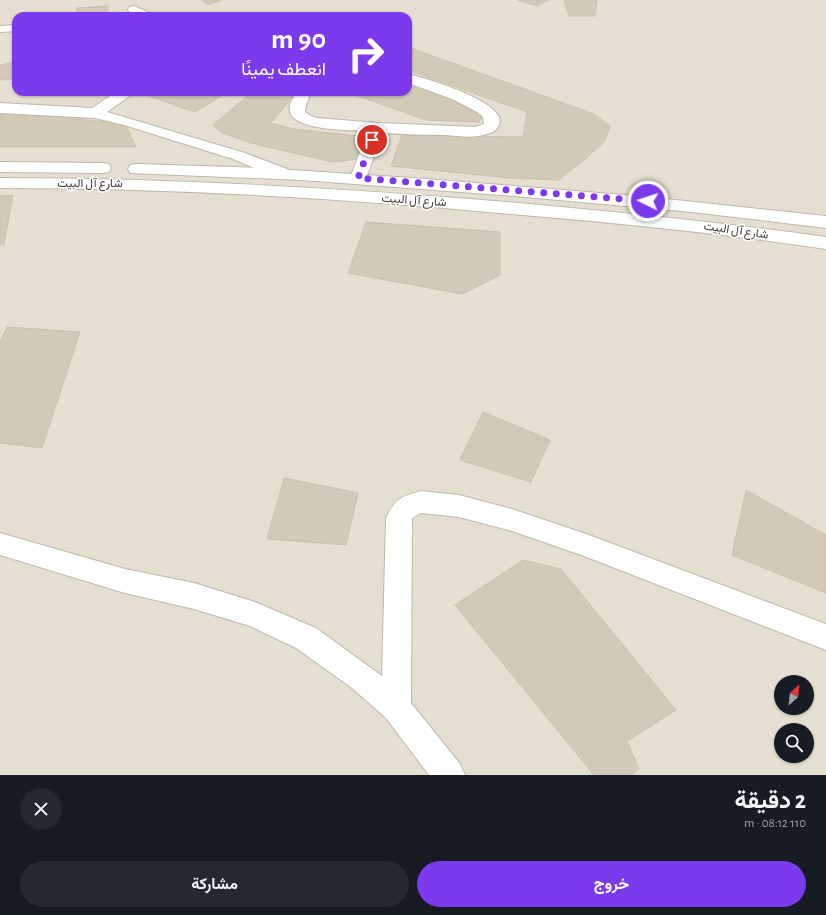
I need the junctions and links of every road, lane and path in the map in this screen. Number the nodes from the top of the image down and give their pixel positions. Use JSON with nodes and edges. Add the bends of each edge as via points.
{"nodes":[{"id":1,"x":12,"y":28,"type":"edge"},
{"id":2,"x":0,"y":29,"type":"edge"},
{"id":3,"x":412,"y":79,"type":"edge"},
{"id":4,"x":120,"y":96,"type":"edge"},
{"id":5,"x":302,"y":96,"type":"edge"},
{"id":6,"x":0,"y":108,"type":"edge"},
{"id":7,"x":95,"y":113,"type":"junction"},
{"id":8,"x":377,"y":128,"type":"junction"},
{"id":9,"x":0,"y":167,"type":"edge"},
{"id":10,"x":281,"y":173,"type":"junction"},
{"id":11,"x":358,"y":178,"type":"junction"},
{"id":12,"x":0,"y":182,"type":"edge"},
{"id":13,"x":826,"y":222,"type":"edge"},
{"id":14,"x":826,"y":243,"type":"edge"},
{"id":15,"x":0,"y":544,"type":"edge"},
{"id":16,"x":826,"y":637,"type":"edge"},
{"id":17,"x":396,"y":708,"type":"junction"},
{"id":18,"x":449,"y":775,"type":"edge"}],
"edges":[{"from":1,"to":2,"type":"lane"},
{"from":3,"to":8,"type":"street","via":[[465,98],[483,108],[492,115],[491,126],[475,132]]},
{"from":4,"to":7,"type":"street"},
{"from":5,"to":8,"type":"street","via":[[297,111],[308,120]]},
{"from":6,"to":7,"type":"street"},
{"from":7,"to":10,"type":"street","via":[[239,156]]},
{"from":8,"to":11,"type":"street"},
{"from":9,"to":10,"type":"street","name":"شارع آل البيت"},
{"from":10,"to":11,"type":"street","name":"شارع آل البيت"},
{"from":11,"to":13,"type":"street","name":"شارع آل البيت","via":[[663,202]]},
{"from":12,"to":14,"type":"street","name":"شارع آل البيت","via":[[245,187],[416,199],[697,225]]},
{"from":15,"to":17,"type":"street","via":[[125,581],[194,596],[255,615],[306,638],[362,678]]},
{"from":16,"to":17,"type":"street","via":[[589,546],[512,520],[459,506],[421,502],[403,510],[399,518]]},
{"from":17,"to":18,"type":"street"}]}
